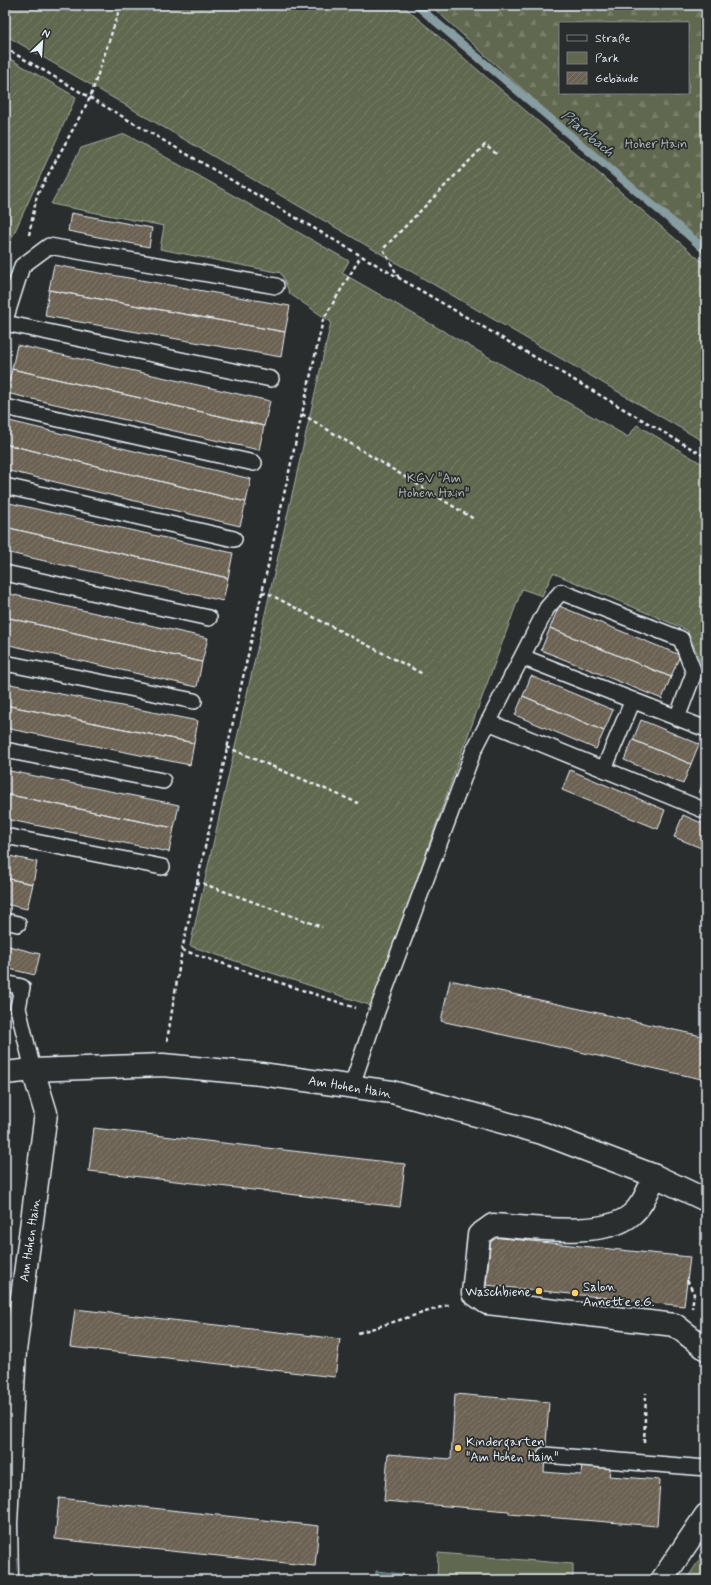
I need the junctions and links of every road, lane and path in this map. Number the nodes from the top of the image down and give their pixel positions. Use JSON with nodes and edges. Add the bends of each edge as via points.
{"nodes":[{"id":1,"x":121,"y":5,"type":"edge"},
{"id":2,"x":5,"y":48,"type":"edge"},
{"id":3,"x":90,"y":98,"type":"junction"},
{"id":4,"x":498,"y":155,"type":"dead end"},
{"id":5,"x":361,"y":256,"type":"junction"},
{"id":6,"x":22,"y":266,"type":"junction"},
{"id":7,"x":399,"y":278,"type":"junction"},
{"id":8,"x":276,"y":286,"type":"dead end"},
{"id":9,"x":5,"y":320,"type":"edge"},
{"id":10,"x":5,"y":323,"type":"edge"},
{"id":11,"x":271,"y":379,"type":"dead end"},
{"id":12,"x":5,"y":407,"type":"edge"},
{"id":13,"x":302,"y":414,"type":"junction"},
{"id":14,"x":706,"y":457,"type":"edge"},
{"id":15,"x":254,"y":463,"type":"dead end"},
{"id":16,"x":5,"y":486,"type":"edge"},
{"id":17,"x":474,"y":518,"type":"dead end"},
{"id":18,"x":234,"y":539,"type":"dead end"},
{"id":19,"x":5,"y":573,"type":"edge"},
{"id":20,"x":262,"y":592,"type":"junction"},
{"id":21,"x":209,"y":618,"type":"dead end"},
{"id":22,"x":522,"y":657,"type":"junction"},
{"id":23,"x":5,"y":663,"type":"edge"},
{"id":24,"x":423,"y":674,"type":"dead end"},
{"id":25,"x":633,"y":700,"type":"junction"},
{"id":26,"x":194,"y":701,"type":"dead end"},
{"id":27,"x":677,"y":718,"type":"junction"},
{"id":28,"x":488,"y":722,"type":"junction"},
{"id":29,"x":706,"y":729,"type":"edge"},
{"id":30,"x":227,"y":747,"type":"junction"},
{"id":31,"x":5,"y":750,"type":"edge"},
{"id":32,"x":604,"y":769,"type":"junction"},
{"id":33,"x":163,"y":781,"type":"dead end"},
{"id":34,"x":358,"y":803,"type":"dead end"},
{"id":35,"x":706,"y":811,"type":"edge"},
{"id":36,"x":5,"y":836,"type":"edge"},
{"id":37,"x":162,"y":867,"type":"dead end"},
{"id":38,"x":196,"y":883,"type":"junction"},
{"id":39,"x":322,"y":927,"type":"dead end"},
{"id":40,"x":182,"y":950,"type":"junction"},
{"id":41,"x":5,"y":983,"type":"edge"},
{"id":42,"x":376,"y":1014,"type":"junction"},
{"id":43,"x":163,"y":1065,"type":"junction"},
{"id":44,"x":33,"y":1070,"type":"junction"},
{"id":45,"x":5,"y":1073,"type":"edge"},
{"id":46,"x":352,"y":1085,"type":"junction"},
{"id":47,"x":655,"y":1176,"type":"junction"},
{"id":48,"x":706,"y":1200,"type":"edge"},
{"id":49,"x":687,"y":1280,"type":"dead end"},
{"id":50,"x":487,"y":1303,"type":"junction"},
{"id":51,"x":692,"y":1314,"type":"dead end"},
{"id":52,"x":358,"y":1333,"type":"dead end"},
{"id":53,"x":706,"y":1349,"type":"edge"},
{"id":54,"x":646,"y":1393,"type":"dead end"},
{"id":55,"x":645,"y":1424,"type":"dead end"},
{"id":56,"x":545,"y":1455,"type":"dead end"},
{"id":57,"x":706,"y":1468,"type":"edge"},
{"id":58,"x":706,"y":1515,"type":"edge"},
{"id":59,"x":7,"y":1580,"type":"edge"},
{"id":60,"x":662,"y":1580,"type":"edge"}],
"edges":[{"from":1,"to":3,"type":"path"},
{"from":2,"to":3,"type":"path"},
{"from":3,"to":5,"type":"path"},
{"from":3,"to":6,"type":"path","via":[[37,195]]},
{"from":4,"to":7,"type":"path","via":[[485,145],[383,249]]},
{"from":5,"to":7,"type":"path"},
{"from":5,"to":13,"type":"path","via":[[323,320]]},
{"from":6,"to":8,"type":"lane","via":[[49,246]]},
{"from":6,"to":9,"type":"lane"},
{"from":7,"to":14,"type":"path"},
{"from":10,"to":11,"type":"lane"},
{"from":12,"to":15,"type":"lane"},
{"from":13,"to":17,"type":"path"},
{"from":13,"to":20,"type":"path"},
{"from":16,"to":18,"type":"lane"},
{"from":19,"to":21,"type":"lane"},
{"from":20,"to":24,"type":"path"},
{"from":20,"to":30,"type":"path"},
{"from":22,"to":25,"type":"lane"},
{"from":22,"to":27,"type":"lane","via":[[547,608],[561,592],[681,639],[694,672]]},
{"from":22,"to":28,"type":"lane"},
{"from":23,"to":26,"type":"lane"},
{"from":25,"to":27,"type":"lane"},
{"from":25,"to":32,"type":"lane"},
{"from":27,"to":29,"type":"lane"},
{"from":28,"to":32,"type":"lane"},
{"from":28,"to":42,"type":"lane","via":[[472,752]]},
{"from":30,"to":34,"type":"path"},
{"from":30,"to":38,"type":"path"},
{"from":31,"to":33,"type":"lane"},
{"from":32,"to":35,"type":"lane"},
{"from":36,"to":37,"type":"lane"},
{"from":38,"to":39,"type":"path"},
{"from":38,"to":40,"type":"path"},
{"from":40,"to":42,"type":"path"},
{"from":40,"to":43,"type":"path"},
{"from":41,"to":44,"type":"lane","via":[[22,987],[18,1008]]},
{"from":42,"to":46,"type":"lane"},
{"from":43,"to":44,"type":"street","name":"Am Hohen Hain"},
{"from":43,"to":46,"type":"street","name":"Am Hohen Hain"},
{"from":44,"to":45,"type":"street","name":"Am Hohen Hain"},
{"from":44,"to":59,"type":"street","name":"Am Hohen Hain","via":[[46,1113],[15,1351],[6,1523]]},
{"from":46,"to":47,"type":"street","name":"Am Hohen Hain","via":[[392,1092],[542,1133]]},
{"from":47,"to":48,"type":"street","name":"Am Hohen Hain"},
{"from":47,"to":50,"type":"street","via":[[641,1205],[631,1216],[618,1224],[581,1230],[493,1224],[479,1235],[473,1293]]},
{"from":49,"to":51,"type":"path","via":[[694,1294]]},
{"from":50,"to":52,"type":"path","via":[[464,1300]]},
{"from":50,"to":53,"type":"street","via":[[676,1325]]},
{"from":54,"to":55,"type":"path"},
{"from":56,"to":57,"type":"lane"},
{"from":58,"to":60,"type":"street"}]}
